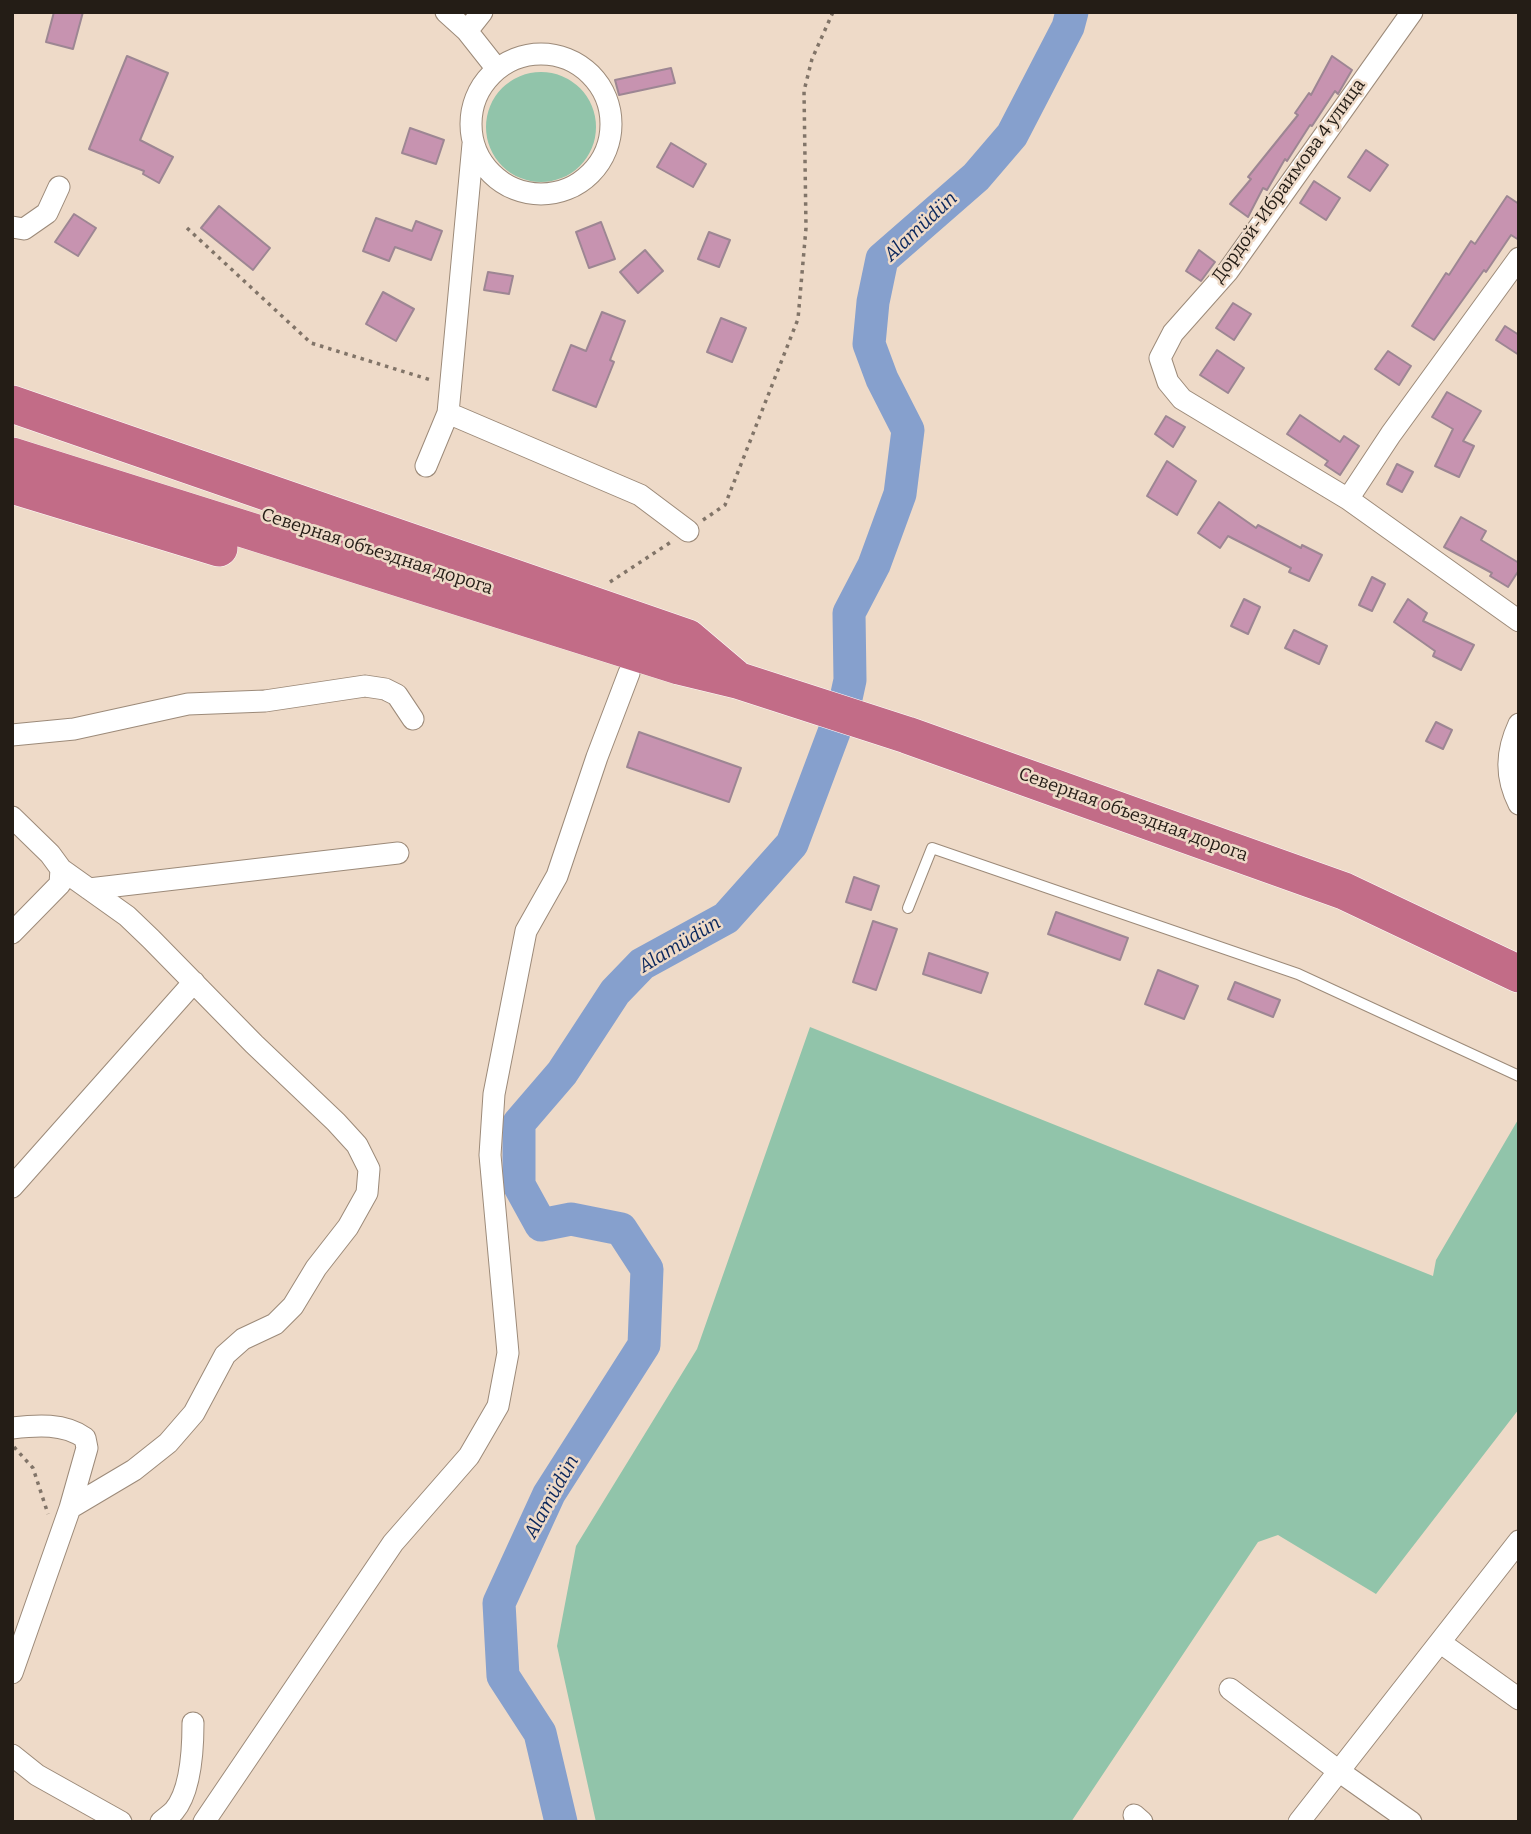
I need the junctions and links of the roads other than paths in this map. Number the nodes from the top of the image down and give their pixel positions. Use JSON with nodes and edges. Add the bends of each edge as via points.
{"nodes":[{"id":1,"x":446,"y":12,"type":"edge"},
{"id":2,"x":482,"y":12,"type":"edge"},
{"id":3,"x":1412,"y":12,"type":"edge"},
{"id":4,"x":467,"y":31,"type":"junction"},
{"id":5,"x":497,"y":69,"type":"junction"},
{"id":6,"x":473,"y":142,"type":"junction"},
{"id":7,"x":59,"y":187,"type":"dead end"},
{"id":8,"x":12,"y":226,"type":"edge"},
{"id":9,"x":1519,"y":258,"type":"edge"},
{"id":10,"x":12,"y":404,"type":"edge"},
{"id":11,"x":449,"y":413,"type":"junction"},
{"id":12,"x":12,"y":434,"type":"edge"},
{"id":13,"x":12,"y":456,"type":"edge"},
{"id":14,"x":426,"y":466,"type":"dead end"},
{"id":15,"x":12,"y":485,"type":"edge"},
{"id":16,"x":1348,"y":499,"type":"junction"},
{"id":17,"x":688,"y":531,"type":"road end"},
{"id":18,"x":1519,"y":621,"type":"edge"},
{"id":19,"x":629,"y":673,"type":"junction"},
{"id":20,"x":747,"y":684,"type":"junction"},
{"id":21,"x":414,"y":719,"type":"dead end"},
{"id":22,"x":1519,"y":724,"type":"edge"},
{"id":23,"x":12,"y":735,"type":"edge"},
{"id":24,"x":1519,"y":804,"type":"edge"},
{"id":25,"x":12,"y":817,"type":"edge"},
{"id":26,"x":398,"y":853,"type":"dead end"},
{"id":27,"x":61,"y":869,"type":"junction"},
{"id":28,"x":89,"y":889,"type":"junction"},
{"id":29,"x":908,"y":908,"type":"dead end"},
{"id":30,"x":12,"y":933,"type":"edge"},
{"id":31,"x":1519,"y":974,"type":"edge"},
{"id":32,"x":194,"y":982,"type":"junction"},
{"id":33,"x":1519,"y":1076,"type":"edge"},
{"id":34,"x":12,"y":1187,"type":"edge"},
{"id":35,"x":12,"y":1429,"type":"edge"},
{"id":36,"x":70,"y":1508,"type":"junction"},
{"id":37,"x":1519,"y":1541,"type":"edge"},
{"id":38,"x":1441,"y":1643,"type":"junction"},
{"id":39,"x":12,"y":1673,"type":"edge"},
{"id":40,"x":1230,"y":1689,"type":"dead end"},
{"id":41,"x":1519,"y":1699,"type":"edge"},
{"id":42,"x":193,"y":1723,"type":"dead end"},
{"id":43,"x":12,"y":1755,"type":"edge"},
{"id":44,"x":1339,"y":1772,"type":"junction"},
{"id":45,"x":121,"y":1822,"type":"edge"},
{"id":46,"x":161,"y":1822,"type":"edge"},
{"id":47,"x":204,"y":1822,"type":"edge"},
{"id":48,"x":1299,"y":1822,"type":"edge"},
{"id":49,"x":1411,"y":1822,"type":"edge"}],
"edges":[{"from":1,"to":4,"type":"street"},
{"from":2,"to":4,"type":"street"},
{"from":3,"to":16,"type":"street","name":"Дордой-Ибраимова 4 улица","via":[[1228,271],[1173,333],[1160,358],[1167,382],[1182,399]]},
{"from":4,"to":5,"type":"street"},
{"from":5,"to":6,"type":"street","via":[[478,93],[471,118]]},
{"from":5,"to":6,"type":"street","via":[[519,57],[551,54],[580,65],[602,88],[610,111],[607,150],[579,184],[534,194],[498,180]]},
{"from":6,"to":11,"type":"street"},
{"from":7,"to":8,"type":"street","via":[[47,213],[24,229]]},
{"from":9,"to":16,"type":"street"},
{"from":10,"to":20,"type":"highway","via":[[688,638]]},
{"from":11,"to":14,"type":"street"},
{"from":11,"to":17,"type":"street","via":[[640,495]]},
{"from":12,"to":20,"type":"highway","name":"Северная объездная дорога","via":[[685,651]]},
{"from":13,"to":20,"type":"highway","name":"Северная объездная дорога"},
{"from":15,"to":19,"type":"highway"},
{"from":16,"to":18,"type":"street","name":"Дордой-Ибраимова 4 улица"},
{"from":19,"to":20,"type":"highway"},
{"from":19,"to":47,"type":"street","via":[[557,876],[526,931],[494,1094],[490,1155],[508,1353],[498,1406],[470,1456],[393,1543]]},
{"from":20,"to":31,"type":"highway","name":"Северная объездная дорога","via":[[907,735],[1344,891]]},
{"from":21,"to":23,"type":"street","via":[[397,695],[365,686],[265,701],[188,704],[74,729]]},
{"from":22,"to":24,"type":"street","via":[[1507,765]]},
{"from":25,"to":27,"type":"street"},
{"from":26,"to":28,"type":"street"},
{"from":27,"to":28,"type":"street"},
{"from":27,"to":30,"type":"street","via":[[60,884]]},
{"from":28,"to":32,"type":"street","via":[[127,916]]},
{"from":29,"to":33,"type":"lane","via":[[932,848],[1298,974]]},
{"from":32,"to":34,"type":"street"},
{"from":32,"to":36,"type":"street","via":[[356,1145],[369,1169],[367,1193],[293,1306],[275,1324],[243,1339],[225,1355],[194,1413],[168,1443],[134,1470]]},
{"from":35,"to":36,"type":"street","via":[[51,1426],[85,1438],[87,1448]]},
{"from":36,"to":39,"type":"street"},
{"from":37,"to":38,"type":"street"},
{"from":38,"to":41,"type":"street"},
{"from":38,"to":44,"type":"street"},
{"from":40,"to":44,"type":"street"},
{"from":42,"to":46,"type":"street","via":[[193,1748],[183,1791],[176,1809]]},
{"from":43,"to":45,"type":"street","via":[[37,1775]]},
{"from":44,"to":48,"type":"street"},
{"from":44,"to":49,"type":"street"}]}
